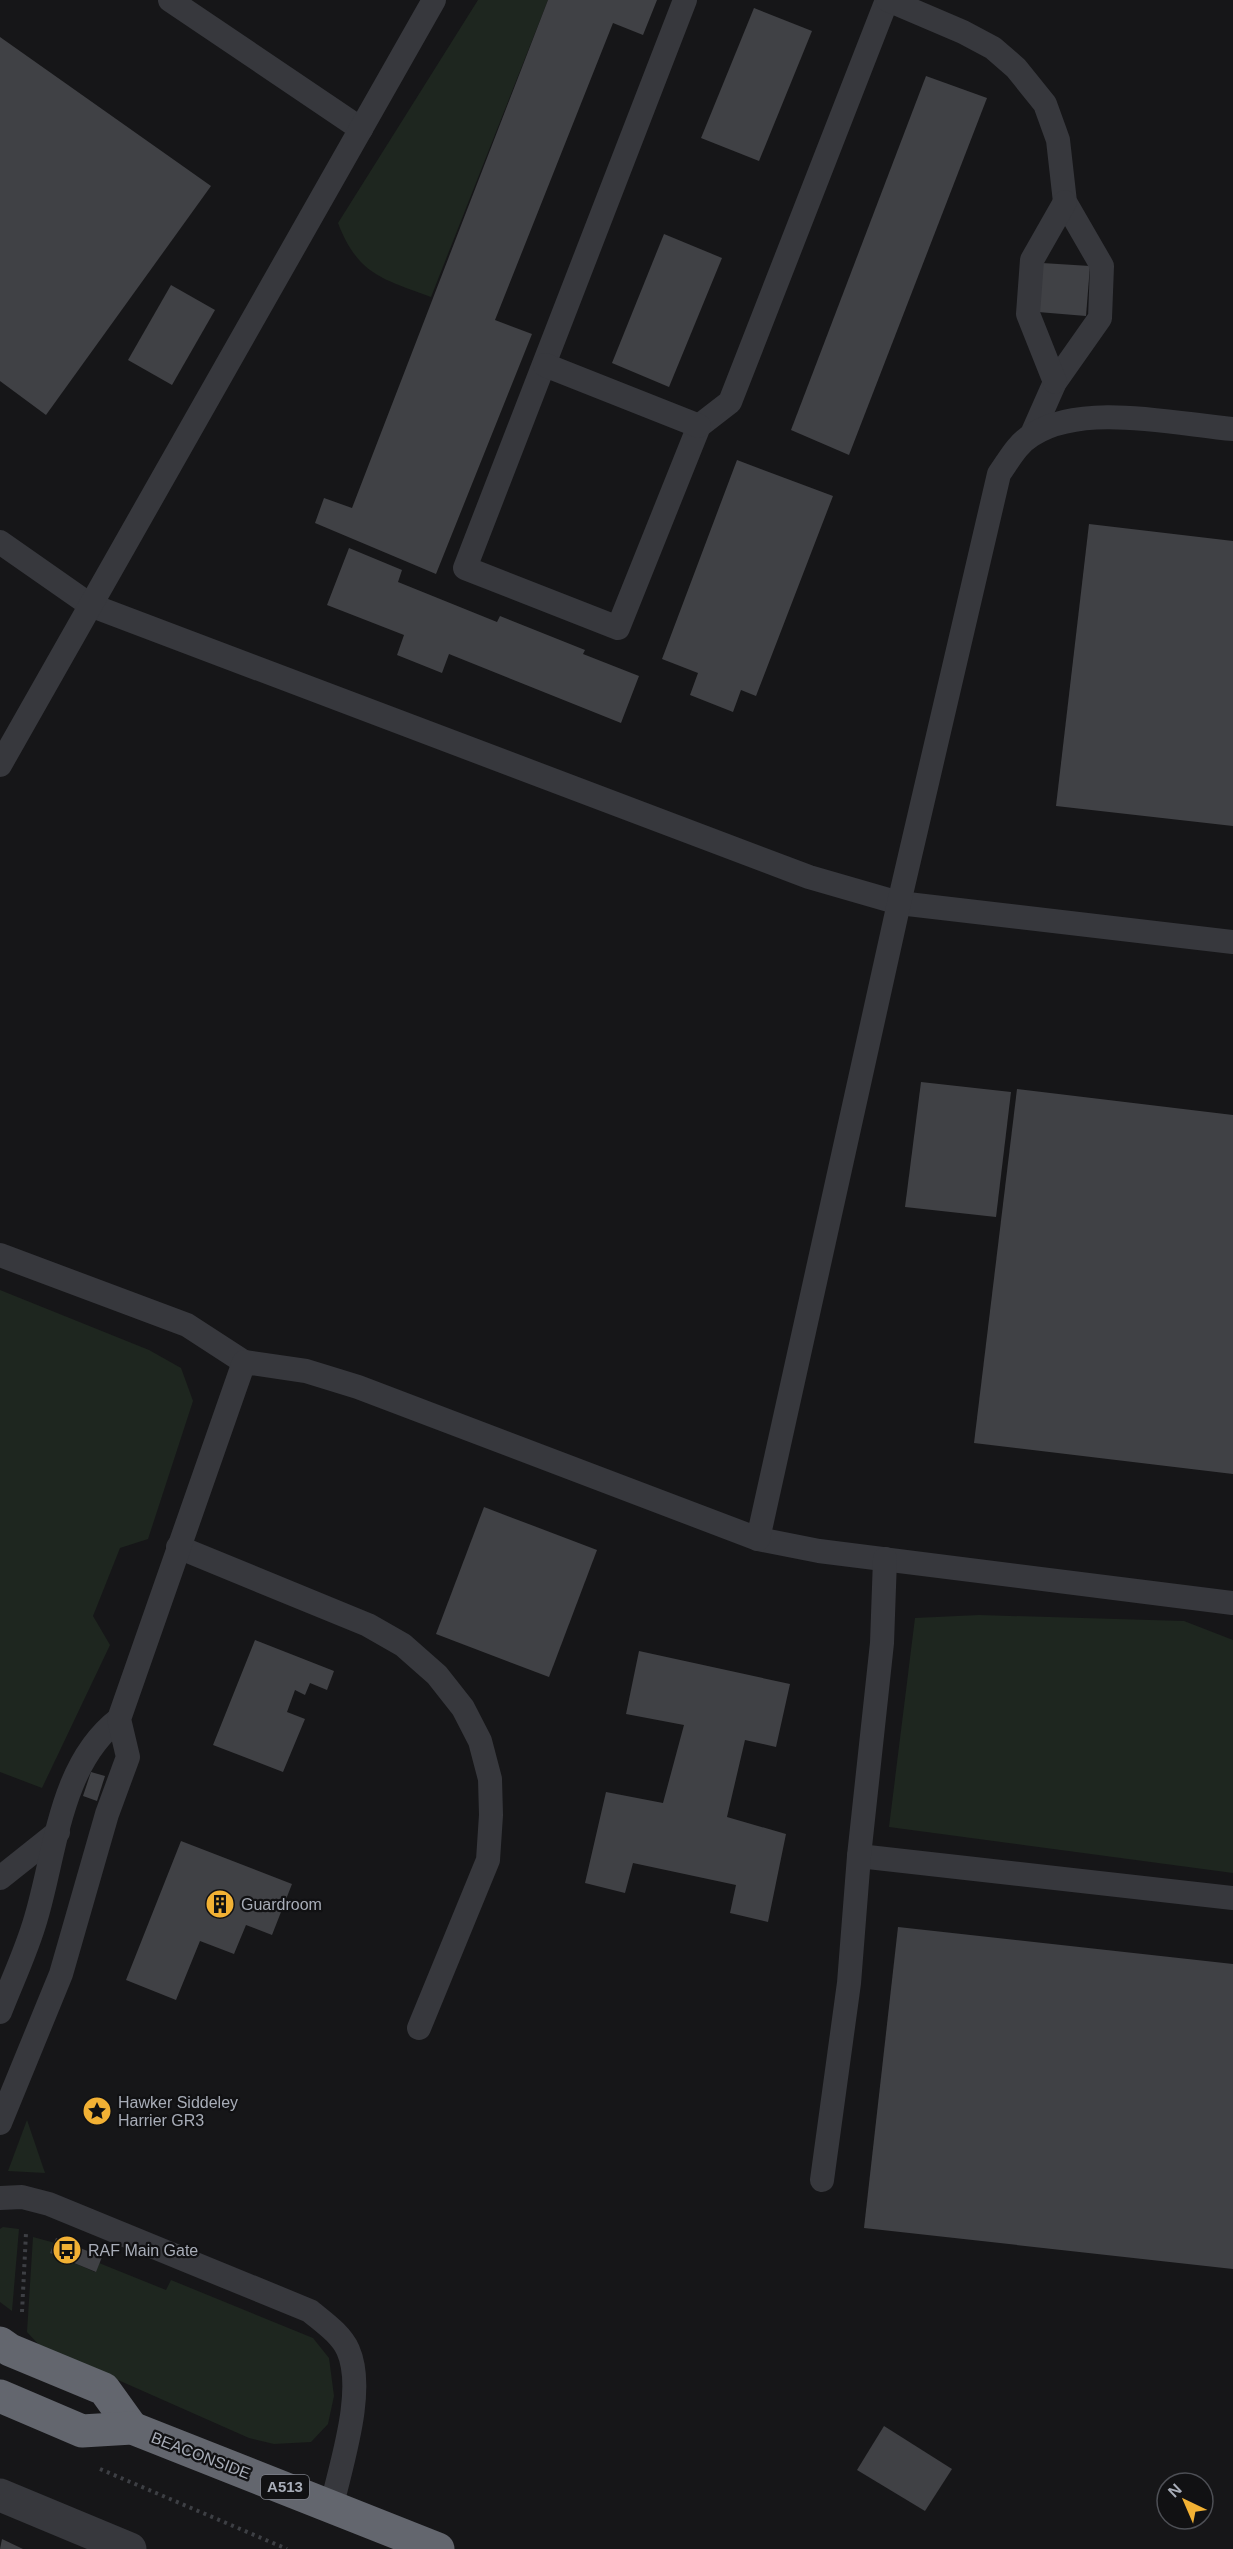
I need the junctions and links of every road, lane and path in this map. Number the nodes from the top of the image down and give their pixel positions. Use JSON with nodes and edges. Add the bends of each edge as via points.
{"nodes":[{"id":1,"x":170,"y":0,"type":"edge"},
{"id":2,"x":434,"y":0,"type":"edge"},
{"id":3,"x":685,"y":0,"type":"edge"},
{"id":4,"x":887,"y":0,"type":"edge"},
{"id":5,"x":361,"y":129,"type":"junction"},
{"id":6,"x":1065,"y":201,"type":"junction"},
{"id":7,"x":545,"y":365,"type":"junction"},
{"id":8,"x":1055,"y":382,"type":"junction"},
{"id":9,"x":699,"y":426,"type":"junction"},
{"id":10,"x":1233,"y":429,"type":"edge"},
{"id":11,"x":1032,"y":434,"type":"junction"},
{"id":12,"x":0,"y":542,"type":"edge"},
{"id":13,"x":90,"y":605,"type":"junction"},
{"id":14,"x":0,"y":765,"type":"edge"},
{"id":15,"x":899,"y":903,"type":"junction"},
{"id":16,"x":1233,"y":942,"type":"edge"},
{"id":17,"x":0,"y":1256,"type":"edge"},
{"id":18,"x":244,"y":1362,"type":"junction"},
{"id":19,"x":758,"y":1539,"type":"junction"},
{"id":20,"x":178,"y":1547,"type":"junction"},
{"id":21,"x":885,"y":1559,"type":"junction"},
{"id":22,"x":1233,"y":1603,"type":"edge"},
{"id":23,"x":119,"y":1719,"type":"junction"},
{"id":24,"x":58,"y":1832,"type":"junction"},
{"id":25,"x":859,"y":1856,"type":"junction"},
{"id":26,"x":0,"y":1878,"type":"edge"},
{"id":27,"x":1233,"y":1898,"type":"edge"},
{"id":28,"x":0,"y":2012,"type":"edge"},
{"id":29,"x":418,"y":2028,"type":"dead end"},
{"id":30,"x":0,"y":2123,"type":"edge"},
{"id":31,"x":822,"y":2180,"type":"dead end"},
{"id":32,"x":0,"y":2198,"type":"edge"},
{"id":33,"x":34,"y":2230,"type":"dead end"},
{"id":34,"x":11,"y":2333,"type":"edge"},
{"id":35,"x":0,"y":2396,"type":"edge"},
{"id":36,"x":132,"y":2428,"type":"junction"},
{"id":37,"x":91,"y":2464,"type":"dead end"},
{"id":38,"x":0,"y":2495,"type":"edge"},
{"id":39,"x":332,"y":2505,"type":"junction"},
{"id":40,"x":129,"y":2549,"type":"edge"},
{"id":41,"x":287,"y":2549,"type":"edge"},
{"id":42,"x":438,"y":2549,"type":"edge"}],
"edges":[{"from":1,"to":5,"type":"lane"},
{"from":2,"to":5,"type":"lane"},
{"from":3,"to":7,"type":"lane"},
{"from":4,"to":6,"type":"lane","via":[[963,32],[993,48],[1016,68],[1045,104],[1059,140]]},
{"from":4,"to":9,"type":"lane","via":[[730,402]]},
{"from":5,"to":13,"type":"lane"},
{"from":6,"to":8,"type":"lane","via":[[1032,260],[1028,314]]},
{"from":6,"to":8,"type":"lane","via":[[1102,266],[1100,318]]},
{"from":7,"to":9,"type":"lane"},
{"from":7,"to":9,"type":"lane","via":[[465,568],[618,628]]},
{"from":8,"to":11,"type":"lane"},
{"from":10,"to":11,"type":"lane","via":[[1098,416],[1064,421]]},
{"from":11,"to":15,"type":"lane","via":[[1016,448],[999,474]]},
{"from":12,"to":13,"type":"lane"},
{"from":13,"to":14,"type":"lane"},
{"from":13,"to":15,"type":"lane","via":[[809,877]]},
{"from":15,"to":16,"type":"lane"},
{"from":15,"to":19,"type":"lane"},
{"from":17,"to":18,"type":"lane","via":[[187,1325]]},
{"from":18,"to":19,"type":"lane","via":[[306,1371],[358,1387]]},
{"from":18,"to":20,"type":"lane"},
{"from":19,"to":21,"type":"lane"},
{"from":20,"to":23,"type":"lane"},
{"from":20,"to":29,"type":"lane","via":[[368,1625],[403,1645],[437,1675],[463,1708],[480,1741],[490,1779],[488,1860]]},
{"from":21,"to":22,"type":"lane"},
{"from":21,"to":25,"type":"lane","via":[[882,1643]]},
{"from":23,"to":24,"type":"lane","via":[[100,1733],[74,1777]]},
{"from":23,"to":30,"type":"lane","via":[[128,1757],[107,1814],[61,1974]]},
{"from":24,"to":26,"type":"lane"},
{"from":24,"to":28,"type":"lane","via":[[36,1919]]},
{"from":25,"to":27,"type":"lane"},
{"from":25,"to":31,"type":"lane","via":[[849,1983]]},
{"from":32,"to":39,"type":"lane","via":[[22,2197],[49,2204],[310,2311],[331,2328],[348,2350],[354,2374],[353,2403]]},
{"from":33,"to":34,"type":"path","via":[[26,2227]]},
{"from":34,"to":36,"type":"highway","name":"BEACONSIDE","via":[[10,2350],[104,2389]]},
{"from":35,"to":36,"type":"highway","name":"BEACONSIDE","number":"A513","via":[[82,2431]]},
{"from":36,"to":39,"type":"highway","name":"BEACONSIDE","number":"A513"},
{"from":37,"to":41,"type":"path"},
{"from":38,"to":40,"type":"street"},
{"from":39,"to":42,"type":"highway","name":"BEACONSIDE","number":"A513"}]}
